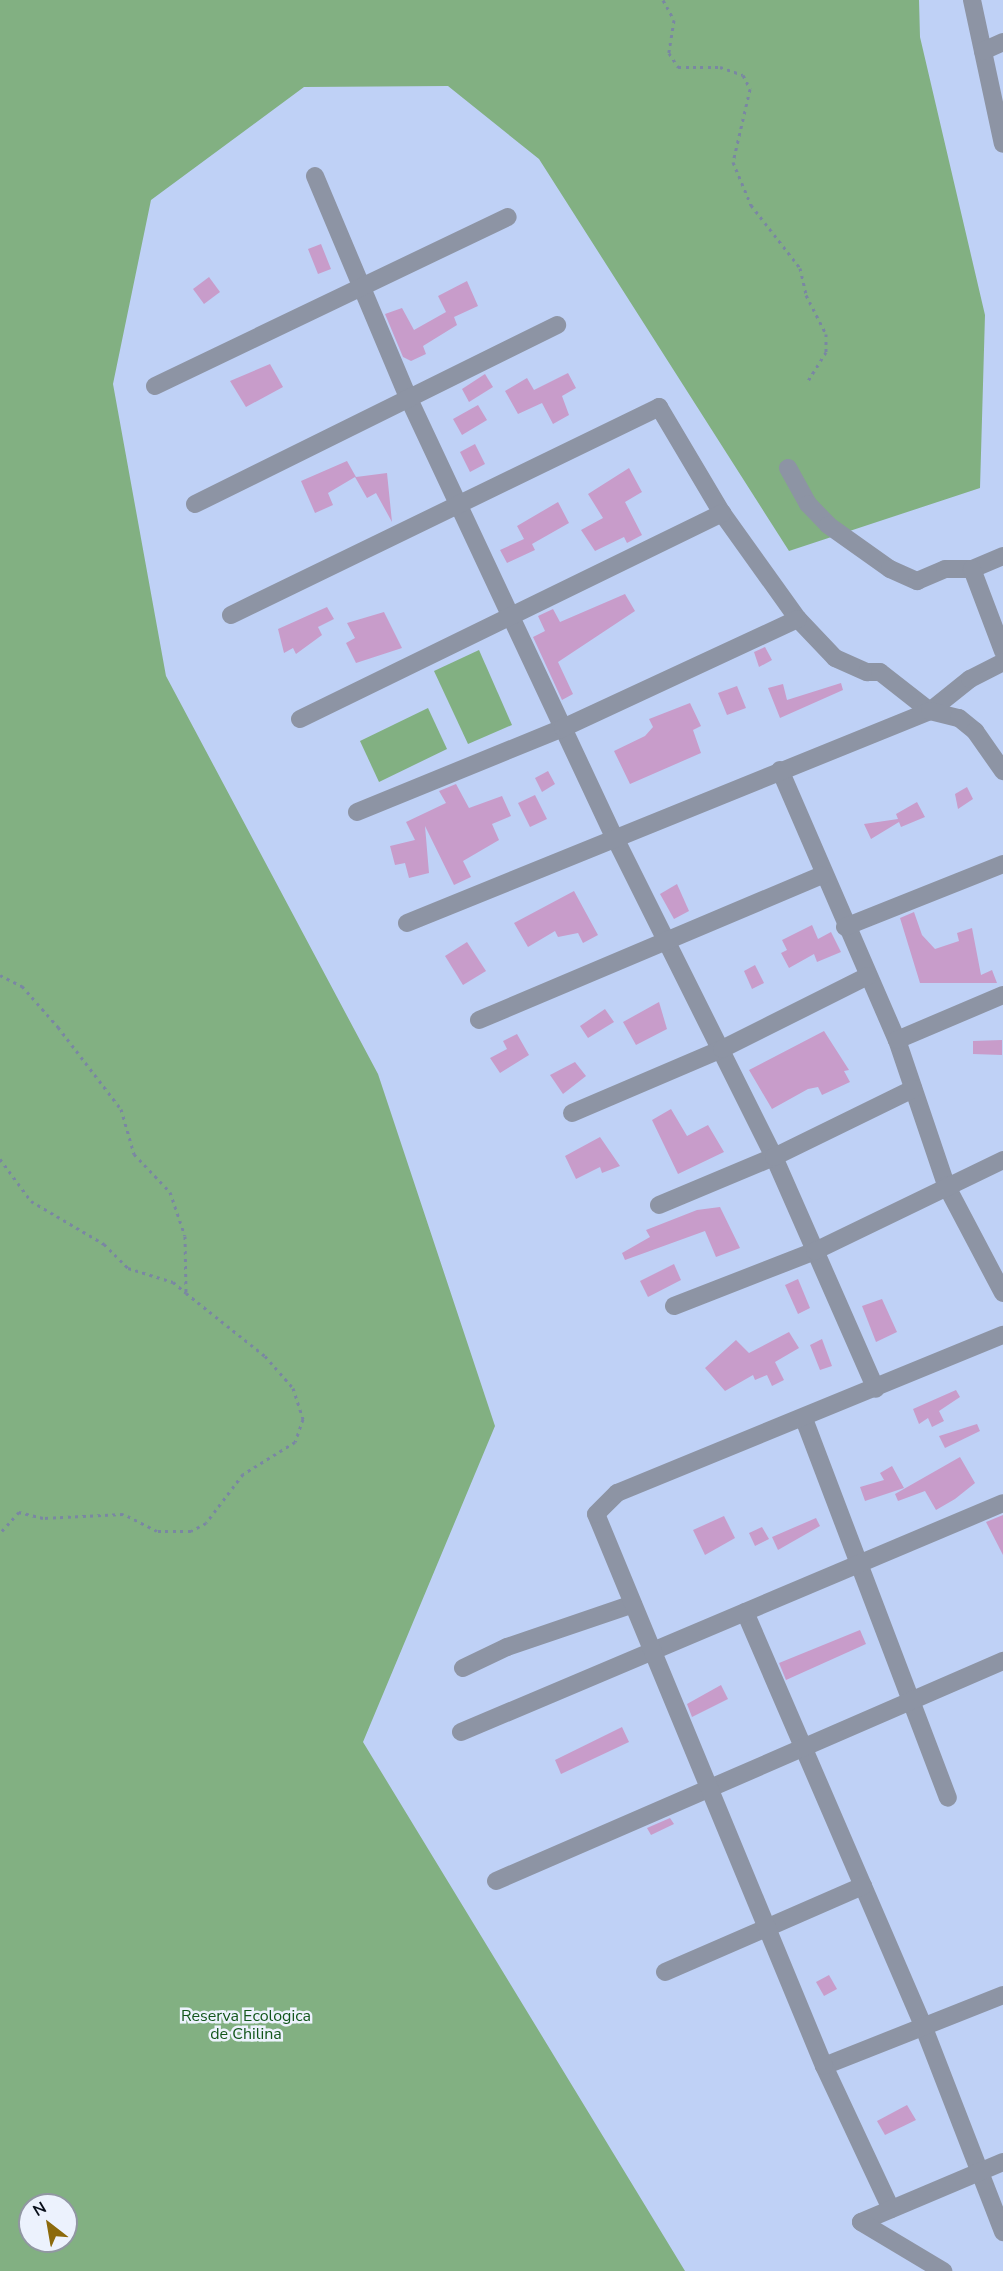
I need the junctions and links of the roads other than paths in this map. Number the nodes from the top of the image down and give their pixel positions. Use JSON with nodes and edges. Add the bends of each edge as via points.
{"nodes":[{"id":1,"x":972,"y":0,"type":"edge"},
{"id":2,"x":1003,"y":42,"type":"edge"},
{"id":3,"x":983,"y":51,"type":"junction"},
{"id":4,"x":1003,"y":144,"type":"edge"},
{"id":5,"x":315,"y":176,"type":"dead end"},
{"id":6,"x":508,"y":217,"type":"dead end"},
{"id":7,"x":362,"y":287,"type":"junction"},
{"id":8,"x":557,"y":325,"type":"dead end"},
{"id":9,"x":155,"y":386,"type":"dead end"},
{"id":10,"x":408,"y":397,"type":"junction"},
{"id":11,"x":788,"y":468,"type":"dead end"},
{"id":12,"x":195,"y":504,"type":"dead end"},
{"id":13,"x":459,"y":505,"type":"junction"},
{"id":14,"x":722,"y":513,"type":"junction"},
{"id":15,"x":1003,"y":556,"type":"edge"},
{"id":16,"x":972,"y":569,"type":"junction"},
{"id":17,"x":231,"y":615,"type":"dead end"},
{"id":18,"x":511,"y":618,"type":"junction"},
{"id":19,"x":798,"y":619,"type":"junction"},
{"id":20,"x":1003,"y":651,"type":"edge"},
{"id":21,"x":1003,"y":662,"type":"edge"},
{"id":22,"x":930,"y":711,"type":"junction"},
{"id":23,"x":300,"y":719,"type":"dead end"},
{"id":24,"x":563,"y":728,"type":"junction"},
{"id":25,"x":780,"y":770,"type":"junction"},
{"id":26,"x":1003,"y":771,"type":"edge"},
{"id":27,"x":357,"y":812,"type":"dead end"},
{"id":28,"x":614,"y":836,"type":"junction"},
{"id":29,"x":1003,"y":864,"type":"edge"},
{"id":30,"x":822,"y":875,"type":"junction"},
{"id":31,"x":407,"y":923,"type":"dead end"},
{"id":32,"x":845,"y":927,"type":"junction"},
{"id":33,"x":670,"y":942,"type":"junction"},
{"id":34,"x":868,"y":976,"type":"junction"},
{"id":35,"x":1003,"y":995,"type":"edge"},
{"id":36,"x":479,"y":1020,"type":"dead end"},
{"id":37,"x":897,"y":1040,"type":"junction"},
{"id":38,"x":722,"y":1049,"type":"junction"},
{"id":39,"x":914,"y":1089,"type":"junction"},
{"id":40,"x":572,"y":1113,"type":"dead end"},
{"id":41,"x":774,"y":1157,"type":"junction"},
{"id":42,"x":1003,"y":1160,"type":"edge"},
{"id":43,"x":946,"y":1185,"type":"junction"},
{"id":44,"x":659,"y":1205,"type":"dead end"},
{"id":45,"x":815,"y":1251,"type":"junction"},
{"id":46,"x":1003,"y":1293,"type":"edge"},
{"id":47,"x":674,"y":1306,"type":"dead end"},
{"id":48,"x":1003,"y":1335,"type":"edge"},
{"id":49,"x":876,"y":1389,"type":"junction"},
{"id":50,"x":804,"y":1419,"type":"junction"},
{"id":51,"x":1003,"y":1503,"type":"edge"},
{"id":52,"x":859,"y":1564,"type":"junction"},
{"id":53,"x":633,"y":1604,"type":"junction"},
{"id":54,"x":745,"y":1612,"type":"junction"},
{"id":55,"x":653,"y":1651,"type":"junction"},
{"id":56,"x":1003,"y":1660,"type":"edge"},
{"id":57,"x":463,"y":1668,"type":"dead end"},
{"id":58,"x":911,"y":1701,"type":"junction"},
{"id":59,"x":461,"y":1732,"type":"dead end"},
{"id":60,"x":804,"y":1748,"type":"junction"},
{"id":61,"x":710,"y":1789,"type":"junction"},
{"id":62,"x":948,"y":1798,"type":"dead end"},
{"id":63,"x":496,"y":1881,"type":"dead end"},
{"id":64,"x":863,"y":1886,"type":"junction"},
{"id":65,"x":767,"y":1928,"type":"junction"},
{"id":66,"x":664,"y":1972,"type":"dead end"},
{"id":67,"x":1003,"y":1995,"type":"edge"},
{"id":68,"x":924,"y":2028,"type":"junction"},
{"id":69,"x":824,"y":2066,"type":"junction"},
{"id":70,"x":1003,"y":2162,"type":"edge"},
{"id":71,"x":981,"y":2172,"type":"junction"},
{"id":72,"x":891,"y":2209,"type":"junction"},
{"id":73,"x":1003,"y":2232,"type":"edge"},
{"id":74,"x":942,"y":2271,"type":"edge"}],
"edges":[{"from":1,"to":3,"type":"street"},
{"from":2,"to":3,"type":"street"},
{"from":3,"to":4,"type":"street"},
{"from":5,"to":7,"type":"street"},
{"from":6,"to":7,"type":"street"},
{"from":7,"to":9,"type":"street"},
{"from":7,"to":10,"type":"street"},
{"from":8,"to":10,"type":"street"},
{"from":10,"to":12,"type":"street"},
{"from":10,"to":13,"type":"street"},
{"from":11,"to":16,"type":"street","via":[[808,504],[828,525],[890,569],[917,581],[945,569]]},
{"from":13,"to":14,"type":"street","via":[[659,407]]},
{"from":13,"to":17,"type":"street"},
{"from":13,"to":18,"type":"street"},
{"from":14,"to":18,"type":"street"},
{"from":14,"to":19,"type":"street"},
{"from":15,"to":16,"type":"street"},
{"from":16,"to":20,"type":"street"},
{"from":18,"to":23,"type":"street"},
{"from":18,"to":24,"type":"street"},
{"from":19,"to":22,"type":"street","via":[[835,658],[887,675]]},
{"from":19,"to":24,"type":"street"},
{"from":21,"to":22,"type":"street","via":[[970,678]]},
{"from":22,"to":25,"type":"street"},
{"from":22,"to":26,"type":"street","via":[[959,718],[975,731]]},
{"from":24,"to":27,"type":"street"},
{"from":24,"to":28,"type":"street"},
{"from":25,"to":28,"type":"street"},
{"from":25,"to":30,"type":"street"},
{"from":28,"to":31,"type":"street"},
{"from":28,"to":33,"type":"street"},
{"from":29,"to":32,"type":"street"},
{"from":30,"to":32,"type":"street"},
{"from":30,"to":33,"type":"street"},
{"from":32,"to":34,"type":"street"},
{"from":33,"to":36,"type":"street"},
{"from":33,"to":38,"type":"street"},
{"from":34,"to":37,"type":"street"},
{"from":34,"to":38,"type":"street"},
{"from":35,"to":37,"type":"street"},
{"from":37,"to":39,"type":"street"},
{"from":38,"to":40,"type":"street"},
{"from":38,"to":41,"type":"street"},
{"from":39,"to":41,"type":"street"},
{"from":39,"to":43,"type":"street"},
{"from":41,"to":44,"type":"street"},
{"from":41,"to":45,"type":"street"},
{"from":42,"to":43,"type":"street"},
{"from":43,"to":45,"type":"street"},
{"from":43,"to":46,"type":"street"},
{"from":45,"to":47,"type":"street"},
{"from":45,"to":49,"type":"street"},
{"from":48,"to":49,"type":"street"},
{"from":49,"to":50,"type":"street"},
{"from":50,"to":52,"type":"street"},
{"from":50,"to":53,"type":"street","via":[[617,1492],[596,1514]]},
{"from":51,"to":52,"type":"street"},
{"from":52,"to":54,"type":"street"},
{"from":52,"to":58,"type":"street"},
{"from":53,"to":55,"type":"street"},
{"from":53,"to":57,"type":"street","via":[[507,1647]]},
{"from":54,"to":55,"type":"street"},
{"from":54,"to":60,"type":"street"},
{"from":55,"to":59,"type":"street"},
{"from":55,"to":61,"type":"street"},
{"from":56,"to":58,"type":"street"},
{"from":58,"to":60,"type":"street"},
{"from":58,"to":62,"type":"street"},
{"from":60,"to":61,"type":"street"},
{"from":60,"to":64,"type":"street"},
{"from":61,"to":63,"type":"street"},
{"from":61,"to":65,"type":"street"},
{"from":64,"to":65,"type":"street"},
{"from":64,"to":68,"type":"street"},
{"from":65,"to":66,"type":"street"},
{"from":65,"to":69,"type":"street"},
{"from":67,"to":68,"type":"street"},
{"from":68,"to":69,"type":"street"},
{"from":68,"to":71,"type":"street"},
{"from":69,"to":72,"type":"street"},
{"from":70,"to":71,"type":"street"},
{"from":71,"to":72,"type":"street"},
{"from":71,"to":73,"type":"street"},
{"from":72,"to":74,"type":"street","via":[[861,2222]]}]}
